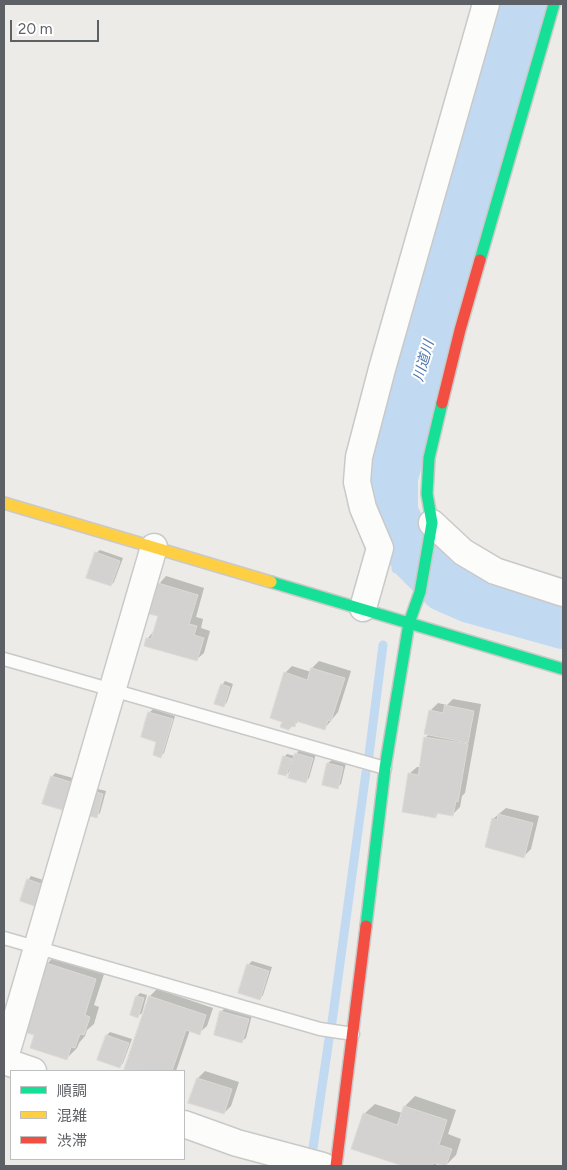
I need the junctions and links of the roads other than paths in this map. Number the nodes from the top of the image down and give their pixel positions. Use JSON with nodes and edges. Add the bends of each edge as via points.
{"nodes":[{"id":1,"x":486,"y":4,"type":"edge"},
{"id":2,"x":554,"y":4,"type":"edge"},
{"id":3,"x":4,"y":503,"type":"edge"},
{"id":4,"x":431,"y":528,"type":"junction"},
{"id":5,"x":154,"y":547,"type":"junction"},
{"id":6,"x":563,"y":593,"type":"edge"},
{"id":7,"x":363,"y":608,"type":"junction"},
{"id":8,"x":409,"y":623,"type":"junction"},
{"id":9,"x":4,"y":659,"type":"edge"},
{"id":10,"x":563,"y":668,"type":"edge"},
{"id":11,"x":111,"y":690,"type":"junction"},
{"id":12,"x":385,"y":768,"type":"junction"},
{"id":13,"x":4,"y":938,"type":"edge"},
{"id":14,"x":38,"y":948,"type":"junction"},
{"id":15,"x":353,"y":1034,"type":"junction"},
{"id":16,"x":4,"y":1061,"type":"edge"},
{"id":17,"x":30,"y":1070,"type":"edge"},
{"id":18,"x":185,"y":1124,"type":"edge"},
{"id":19,"x":336,"y":1165,"type":"edge"}],
"edges":[{"from":1,"to":7,"type":"street","via":[[359,457],[357,482],[363,508],[380,548]]},
{"from":2,"to":4,"type":"street","via":[[460,330],[429,458],[427,494]]},
{"from":3,"to":5,"type":"street"},
{"from":4,"to":6,"type":"street","via":[[495,571]]},
{"from":4,"to":8,"type":"street","via":[[420,592]]},
{"from":5,"to":7,"type":"street"},
{"from":5,"to":11,"type":"street"},
{"from":7,"to":8,"type":"street"},
{"from":8,"to":10,"type":"street"},
{"from":8,"to":12,"type":"street"},
{"from":9,"to":11,"type":"lane"},
{"from":11,"to":12,"type":"lane"},
{"from":11,"to":14,"type":"street"},
{"from":12,"to":15,"type":"street"},
{"from":13,"to":14,"type":"lane"},
{"from":14,"to":15,"type":"lane","via":[[320,1029]]},
{"from":14,"to":16,"type":"street"},
{"from":15,"to":19,"type":"street"},
{"from":16,"to":17,"type":"street"},
{"from":18,"to":19,"type":"street","via":[[237,1143]]}]}
